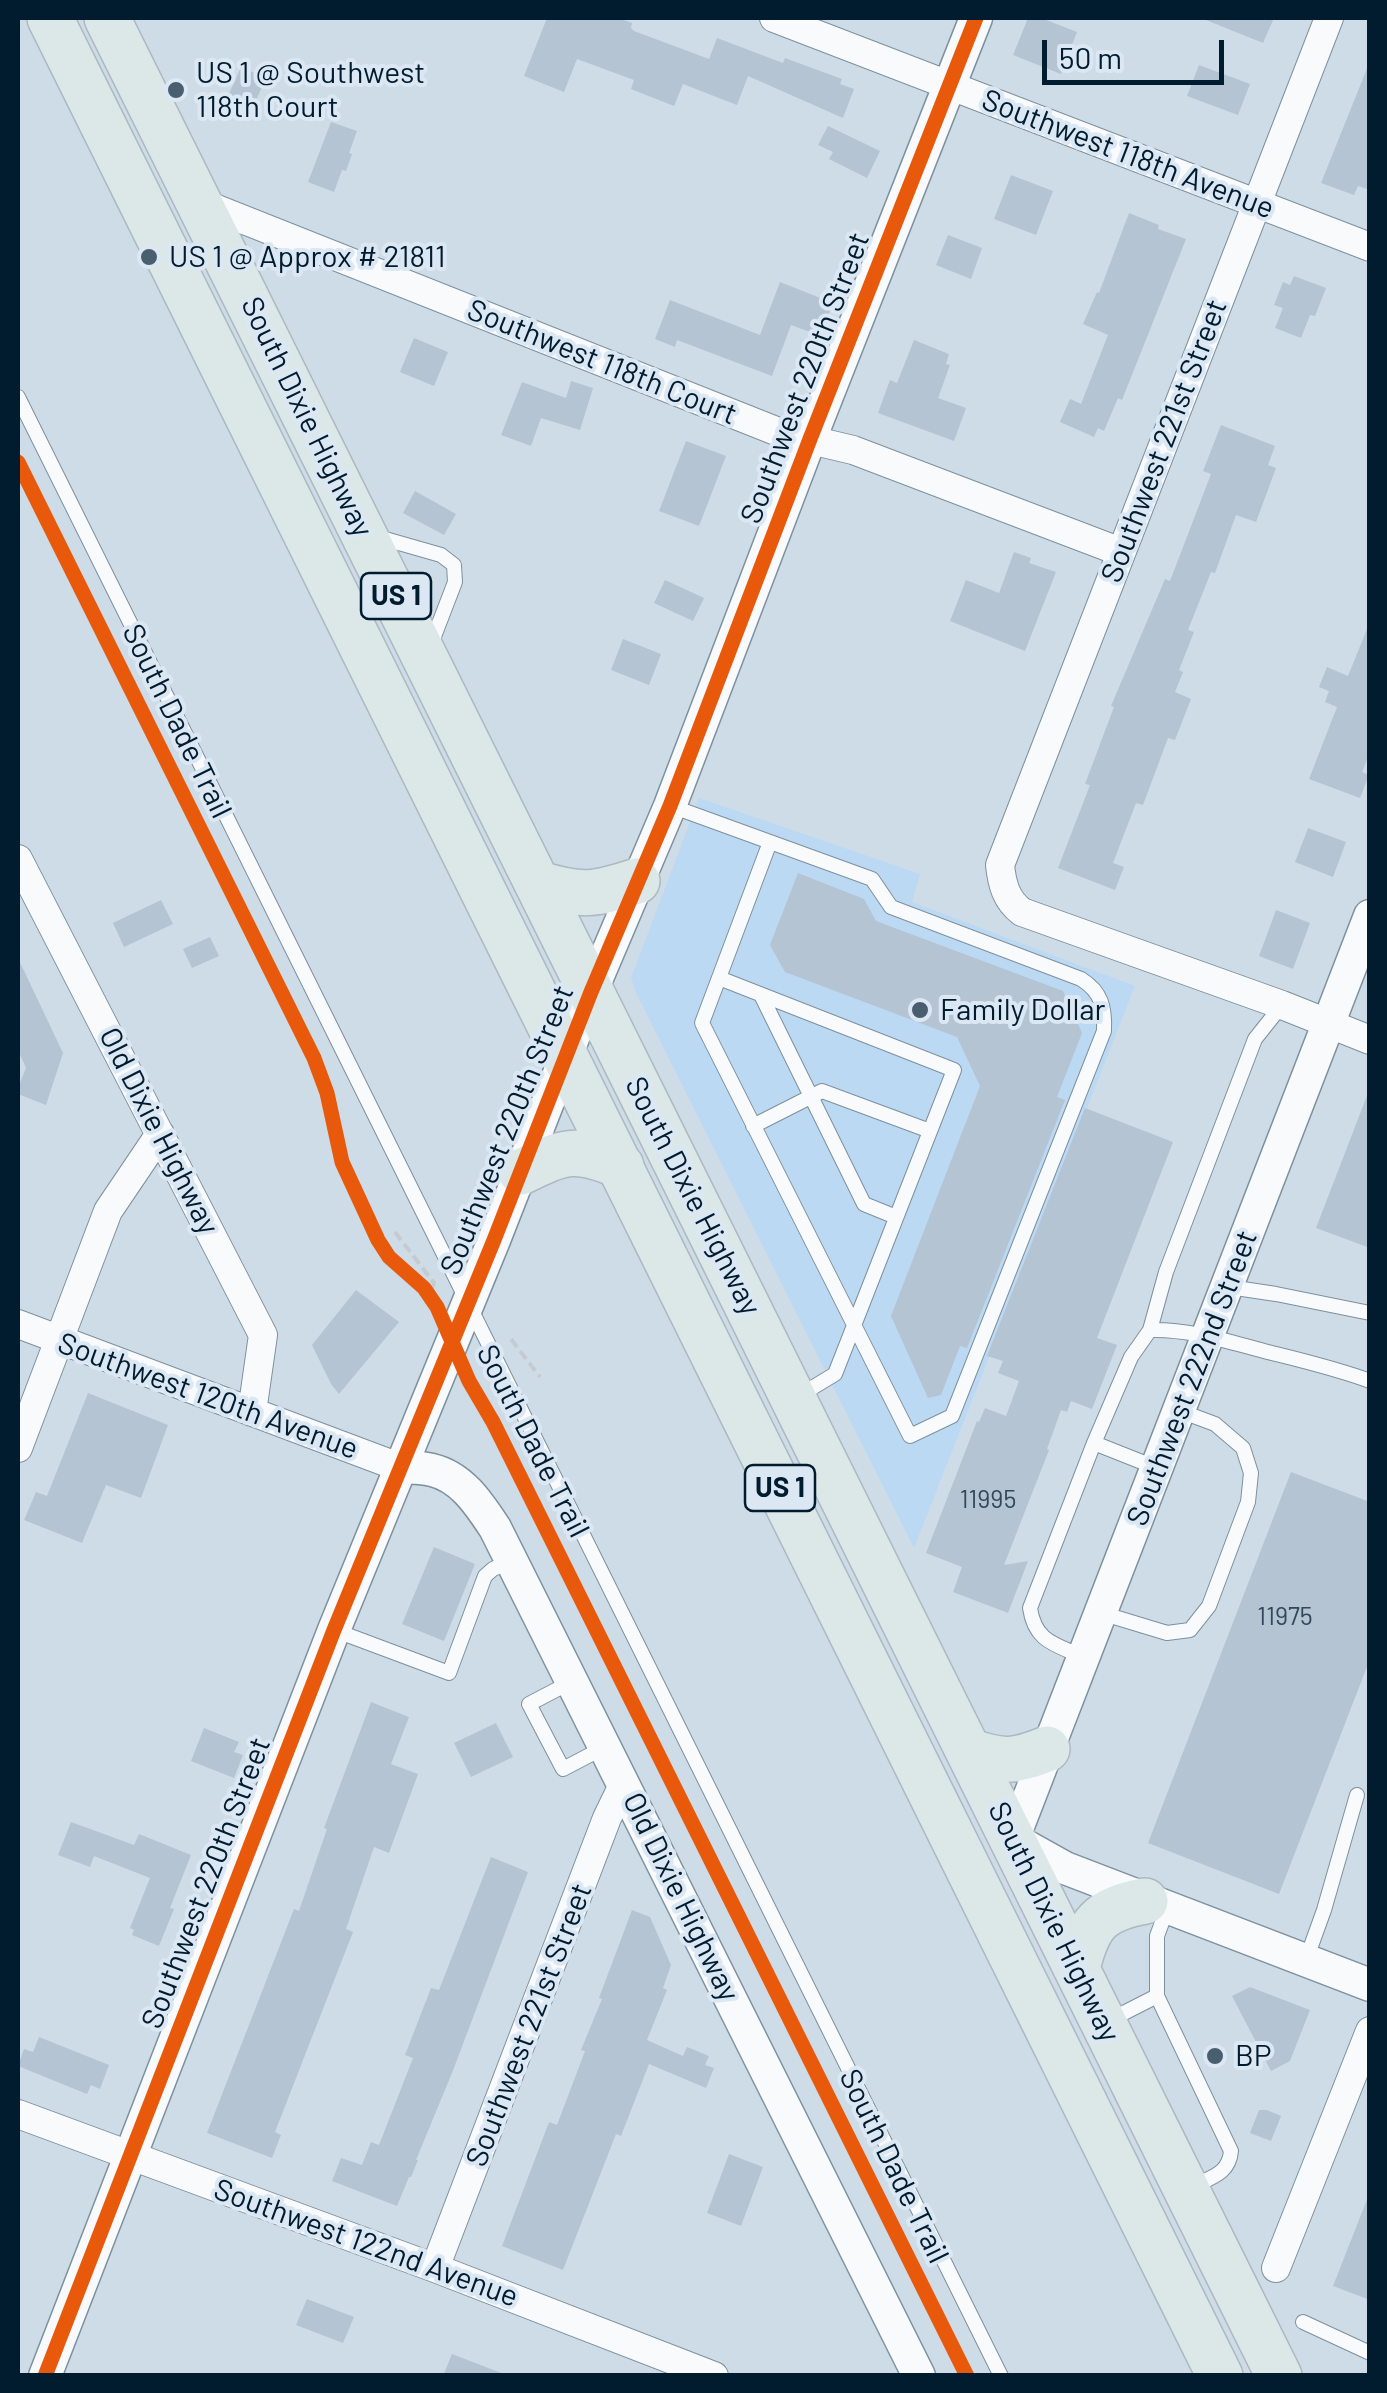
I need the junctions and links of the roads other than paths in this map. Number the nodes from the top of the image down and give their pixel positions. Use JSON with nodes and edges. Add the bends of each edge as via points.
{"nodes":[{"id":1,"x":50,"y":18,"type":"edge"},
{"id":2,"x":77,"y":18,"type":"edge"},
{"id":3,"x":107,"y":18,"type":"edge"},
{"id":4,"x":774,"y":18,"type":"edge"},
{"id":5,"x":976,"y":18,"type":"edge"},
{"id":6,"x":1329,"y":18,"type":"edge"},
{"id":7,"x":950,"y":84,"type":"junction"},
{"id":8,"x":199,"y":202,"type":"junction"},
{"id":9,"x":1256,"y":204,"type":"junction"},
{"id":10,"x":1370,"y":247,"type":"edge"},
{"id":11,"x":172,"y":264,"type":"junction"},
{"id":12,"x":18,"y":396,"type":"edge"},
{"id":13,"x":810,"y":439,"type":"junction"},
{"id":14,"x":364,"y":533,"type":"junction"},
{"id":15,"x":1121,"y":552,"type":"junction"},
{"id":16,"x":426,"y":657,"type":"junction"},
{"id":17,"x":370,"y":664,"type":"junction"},
{"id":18,"x":670,"y":806,"type":"junction"},
{"id":19,"x":770,"y":842,"type":"junction"},
{"id":20,"x":18,"y":858,"type":"edge"},
{"id":21,"x":637,"y":881,"type":"junction"},
{"id":22,"x":539,"y":884,"type":"junction"},
{"id":23,"x":1370,"y":916,"type":"edge"},
{"id":24,"x":719,"y":978,"type":"junction"},
{"id":25,"x":591,"y":992,"type":"junction"},
{"id":26,"x":761,"y":995,"type":"junction"},
{"id":27,"x":1282,"y":1005,"type":"junction"},
{"id":28,"x":1328,"y":1024,"type":"junction"},
{"id":29,"x":1370,"y":1040,"type":"edge"},
{"id":30,"x":565,"y":1056,"type":"junction"},
{"id":31,"x":811,"y":1097,"type":"junction"},
{"id":32,"x":753,"y":1126,"type":"junction"},
{"id":33,"x":930,"y":1131,"type":"junction"},
{"id":34,"x":160,"y":1134,"type":"junction"},
{"id":35,"x":621,"y":1166,"type":"junction"},
{"id":36,"x":521,"y":1172,"type":"junction"},
{"id":37,"x":896,"y":1217,"type":"junction"},
{"id":38,"x":1228,"y":1286,"type":"junction"},
{"id":39,"x":468,"y":1304,"type":"junction"},
{"id":40,"x":1370,"y":1313,"type":"edge"},
{"id":41,"x":18,"y":1324,"type":"edge"},
{"id":42,"x":854,"y":1326,"type":"junction"},
{"id":43,"x":1150,"y":1330,"type":"junction"},
{"id":44,"x":1209,"y":1336,"type":"junction"},
{"id":45,"x":59,"y":1340,"type":"junction"},
{"id":46,"x":1370,"y":1381,"type":"edge"},
{"id":47,"x":794,"y":1399,"type":"junction"},
{"id":48,"x":1180,"y":1411,"type":"junction"},
{"id":49,"x":252,"y":1412,"type":"junction"},
{"id":50,"x":1094,"y":1443,"type":"junction"},
{"id":51,"x":18,"y":1448,"type":"edge"},
{"id":52,"x":400,"y":1466,"type":"junction"},
{"id":53,"x":1157,"y":1468,"type":"junction"},
{"id":54,"x":799,"y":1527,"type":"junction"},
{"id":55,"x":513,"y":1560,"type":"junction"},
{"id":56,"x":1101,"y":1612,"type":"junction"},
{"id":57,"x":334,"y":1630,"type":"junction"},
{"id":58,"x":1083,"y":1656,"type":"junction"},
{"id":59,"x":574,"y":1681,"type":"junction"},
{"id":60,"x":606,"y":1747,"type":"junction"},
{"id":61,"x":1047,"y":1749,"type":"junction"},
{"id":62,"x":969,"y":1751,"type":"junction"},
{"id":63,"x":624,"y":1783,"type":"junction"},
{"id":64,"x":1357,"y":1795,"type":"dead end"},
{"id":65,"x":1012,"y":1839,"type":"junction"},
{"id":66,"x":1156,"y":1905,"type":"junction"},
{"id":67,"x":994,"y":1920,"type":"junction"},
{"id":68,"x":1306,"y":1961,"type":"junction"},
{"id":69,"x":1077,"y":1968,"type":"junction"},
{"id":70,"x":1370,"y":1984,"type":"edge"},
{"id":71,"x":1157,"y":1996,"type":"junction"},
{"id":72,"x":1104,"y":2023,"type":"junction"},
{"id":73,"x":1370,"y":2031,"type":"edge"},
{"id":74,"x":18,"y":2114,"type":"edge"},
{"id":75,"x":130,"y":2156,"type":"junction"},
{"id":76,"x":1187,"y":2190,"type":"junction"},
{"id":77,"x":436,"y":2268,"type":"junction"},
{"id":78,"x":1276,"y":2268,"type":"dead end"},
{"id":79,"x":1303,"y":2322,"type":"dead end"},
{"id":80,"x":1370,"y":2353,"type":"edge"},
{"id":81,"x":45,"y":2376,"type":"edge"},
{"id":82,"x":714,"y":2376,"type":"edge"},
{"id":83,"x":920,"y":2376,"type":"edge"},
{"id":84,"x":1000,"y":2376,"type":"edge"},
{"id":85,"x":1220,"y":2376,"type":"edge"},
{"id":86,"x":1279,"y":2376,"type":"edge"}],
"edges":[{"from":1,"to":11,"type":"highway","name":"South Dixie Highway","number":"US 1"},
{"from":2,"to":8,"type":"highway","via":[[157,182],[170,196]]},
{"from":3,"to":8,"type":"highway","name":"South Dixie Highway","number":"US 1"},
{"from":4,"to":7,"type":"street","name":"Southwest 118th Avenue"},
{"from":5,"to":7,"type":"street","name":"Southwest 220th Street"},
{"from":6,"to":9,"type":"street","name":"Southwest 221st Street"},
{"from":7,"to":9,"type":"street","name":"Southwest 118th Avenue"},
{"from":7,"to":13,"type":"street","name":"Southwest 220th Street"},
{"from":8,"to":11,"type":"highway","via":[[180,225]]},
{"from":8,"to":13,"type":"street","name":"Southwest 118th Court"},
{"from":8,"to":14,"type":"highway","name":"South Dixie Highway","number":"US 1"},
{"from":9,"to":10,"type":"street","name":"Southwest 118th Avenue"},
{"from":9,"to":15,"type":"street","name":"Southwest 221st Street"},
{"from":11,"to":17,"type":"highway","name":"South Dixie Highway","number":"US 1"},
{"from":12,"to":39,"type":"lane"},
{"from":13,"to":15,"type":"street","name":"Southwest 118th Court"},
{"from":13,"to":18,"type":"street","name":"Southwest 220th Street"},
{"from":14,"to":16,"type":"highway","name":"South Dixie Highway","number":"US 1"},
{"from":14,"to":16,"type":"lane","via":[[440,554],[454,565],[455,582]]},
{"from":15,"to":27,"type":"street","name":"Southwest 221st Street","via":[[1000,865],[1002,884],[1022,912]]},
{"from":16,"to":22,"type":"highway","name":"South Dixie Highway","number":"US 1"},
{"from":17,"to":25,"type":"highway","via":[[417,706],[545,966],[573,988]]},
{"from":17,"to":30,"type":"highway","name":"South Dixie Highway","number":"US 1"},
{"from":18,"to":19,"type":"lane"},
{"from":18,"to":21,"type":"street","name":"Southwest 220th Street"},
{"from":19,"to":24,"type":"lane"},
{"from":19,"to":42,"type":"lane","via":[[872,879],[891,907],[1082,979],[1105,1013],[1104,1031],[952,1416],[910,1436]]},
{"from":20,"to":34,"type":"street","name":"Old Dixie Highway"},
{"from":21,"to":22,"type":"highway","via":[[593,894]]},
{"from":21,"to":25,"type":"street","name":"Southwest 220th Street"},
{"from":22,"to":25,"type":"highway","name":"South Dixie Highway","number":"US 1"},
{"from":23,"to":28,"type":"street","name":"Southwest 222nd Street"},
{"from":24,"to":26,"type":"lane"},
{"from":24,"to":32,"type":"lane","via":[[702,1023]]},
{"from":25,"to":30,"type":"street","name":"Southwest 220th Street"},
{"from":25,"to":47,"type":"highway","name":"South Dixie Highway","number":"US 1"},
{"from":26,"to":31,"type":"lane"},
{"from":26,"to":33,"type":"lane","via":[[954,1070]]},
{"from":27,"to":28,"type":"street"},
{"from":27,"to":43,"type":"lane","via":[[1255,1039]]},
{"from":28,"to":29,"type":"street"},
{"from":28,"to":38,"type":"street","name":"Southwest 222nd Street"},
{"from":30,"to":35,"type":"highway","name":"South Dixie Highway","number":"US 1"},
{"from":30,"to":36,"type":"street","name":"Southwest 220th Street"},
{"from":30,"to":47,"type":"highway","via":[[593,1062],[610,1083],[748,1356]]},
{"from":31,"to":32,"type":"lane"},
{"from":31,"to":33,"type":"lane","via":[[822,1091]]},
{"from":31,"to":37,"type":"lane","via":[[864,1204]]},
{"from":32,"to":42,"type":"lane"},
{"from":33,"to":37,"type":"lane"},
{"from":34,"to":45,"type":"street","via":[[108,1211]]},
{"from":34,"to":49,"type":"street","name":"Old Dixie Highway","via":[[263,1334]]},
{"from":35,"to":36,"type":"highway","via":[[575,1152]]},
{"from":35,"to":54,"type":"highway","name":"South Dixie Highway","number":"US 1"},
{"from":36,"to":39,"type":"street","name":"Southwest 220th Street"},
{"from":37,"to":42,"type":"lane"},
{"from":38,"to":40,"type":"lane"},
{"from":38,"to":44,"type":"street","name":"Southwest 222nd Street"},
{"from":39,"to":52,"type":"street","name":"Southwest 220th Street"},
{"from":39,"to":84,"type":"lane"},
{"from":41,"to":45,"type":"street","name":"Southwest 120th Avenue"},
{"from":42,"to":47,"type":"lane","via":[[835,1374]]},
{"from":43,"to":44,"type":"lane"},
{"from":43,"to":50,"type":"lane","via":[[1131,1357]]},
{"from":44,"to":46,"type":"lane"},
{"from":44,"to":48,"type":"street","name":"Southwest 222nd Street"},
{"from":45,"to":49,"type":"street","name":"Southwest 120th Avenue"},
{"from":45,"to":51,"type":"street"},
{"from":47,"to":62,"type":"highway","name":"South Dixie Highway","number":"US 1"},
{"from":48,"to":53,"type":"street","name":"Southwest 222nd Street"},
{"from":48,"to":56,"type":"lane","via":[[1214,1424],[1244,1448],[1251,1473],[1248,1502],[1209,1606],[1190,1630],[1167,1633]]},
{"from":49,"to":52,"type":"street","name":"Southwest 120th Avenue"},
{"from":50,"to":53,"type":"lane"},
{"from":50,"to":58,"type":"lane","via":[[1030,1608],[1040,1634]]},
{"from":52,"to":55,"type":"street","name":"Old Dixie Highway","via":[[434,1470],[462,1486]]},
{"from":52,"to":57,"type":"street","name":"Southwest 220th Street"},
{"from":53,"to":56,"type":"street","name":"Southwest 222nd Street"},
{"from":54,"to":65,"type":"highway","via":[[844,1564],[966,1812],[980,1827]]},
{"from":54,"to":67,"type":"highway","name":"South Dixie Highway","number":"US 1"},
{"from":55,"to":57,"type":"lane","via":[[485,1576],[448,1673]]},
{"from":55,"to":59,"type":"street","name":"Old Dixie Highway"},
{"from":56,"to":58,"type":"street","name":"Southwest 222nd Street"},
{"from":57,"to":75,"type":"street","name":"Southwest 220th Street"},
{"from":58,"to":61,"type":"street","name":"Southwest 222nd Street"},
{"from":59,"to":60,"type":"street","name":"Old Dixie Highway"},
{"from":59,"to":60,"type":"lane","via":[[529,1704],[562,1770]]},
{"from":60,"to":63,"type":"street","name":"Old Dixie Highway"},
{"from":61,"to":62,"type":"highway","via":[[1002,1760]]},
{"from":61,"to":65,"type":"street","name":"Southwest 222nd Street"},
{"from":62,"to":65,"type":"highway","name":"South Dixie Highway","number":"US 1"},
{"from":63,"to":77,"type":"street","name":"Southwest 221st Street"},
{"from":63,"to":83,"type":"street","name":"Old Dixie Highway"},
{"from":64,"to":68,"type":"lane"},
{"from":65,"to":66,"type":"street"},
{"from":65,"to":67,"type":"highway","via":[[993,1885]]},
{"from":65,"to":69,"type":"highway","name":"South Dixie Highway","number":"US 1"},
{"from":66,"to":68,"type":"street"},
{"from":66,"to":69,"type":"highway","via":[[1110,1910],[1093,1924]]},
{"from":66,"to":71,"type":"lane"},
{"from":67,"to":85,"type":"highway","name":"South Dixie Highway","number":"US 1"},
{"from":68,"to":70,"type":"street"},
{"from":69,"to":72,"type":"highway","name":"South Dixie Highway","number":"US 1"},
{"from":71,"to":72,"type":"lane"},
{"from":71,"to":76,"type":"lane","via":[[1231,2151],[1226,2169]]},
{"from":72,"to":76,"type":"highway","name":"South Dixie Highway","number":"US 1"},
{"from":73,"to":78,"type":"street"},
{"from":74,"to":75,"type":"street","name":"Southwest 122nd Avenue"},
{"from":75,"to":77,"type":"street","name":"Southwest 122nd Avenue"},
{"from":75,"to":81,"type":"street","name":"Southwest 220th Street"},
{"from":76,"to":86,"type":"highway","name":"South Dixie Highway","number":"US 1"},
{"from":77,"to":82,"type":"street","name":"Southwest 122nd Avenue"},
{"from":79,"to":80,"type":"lane"}]}
